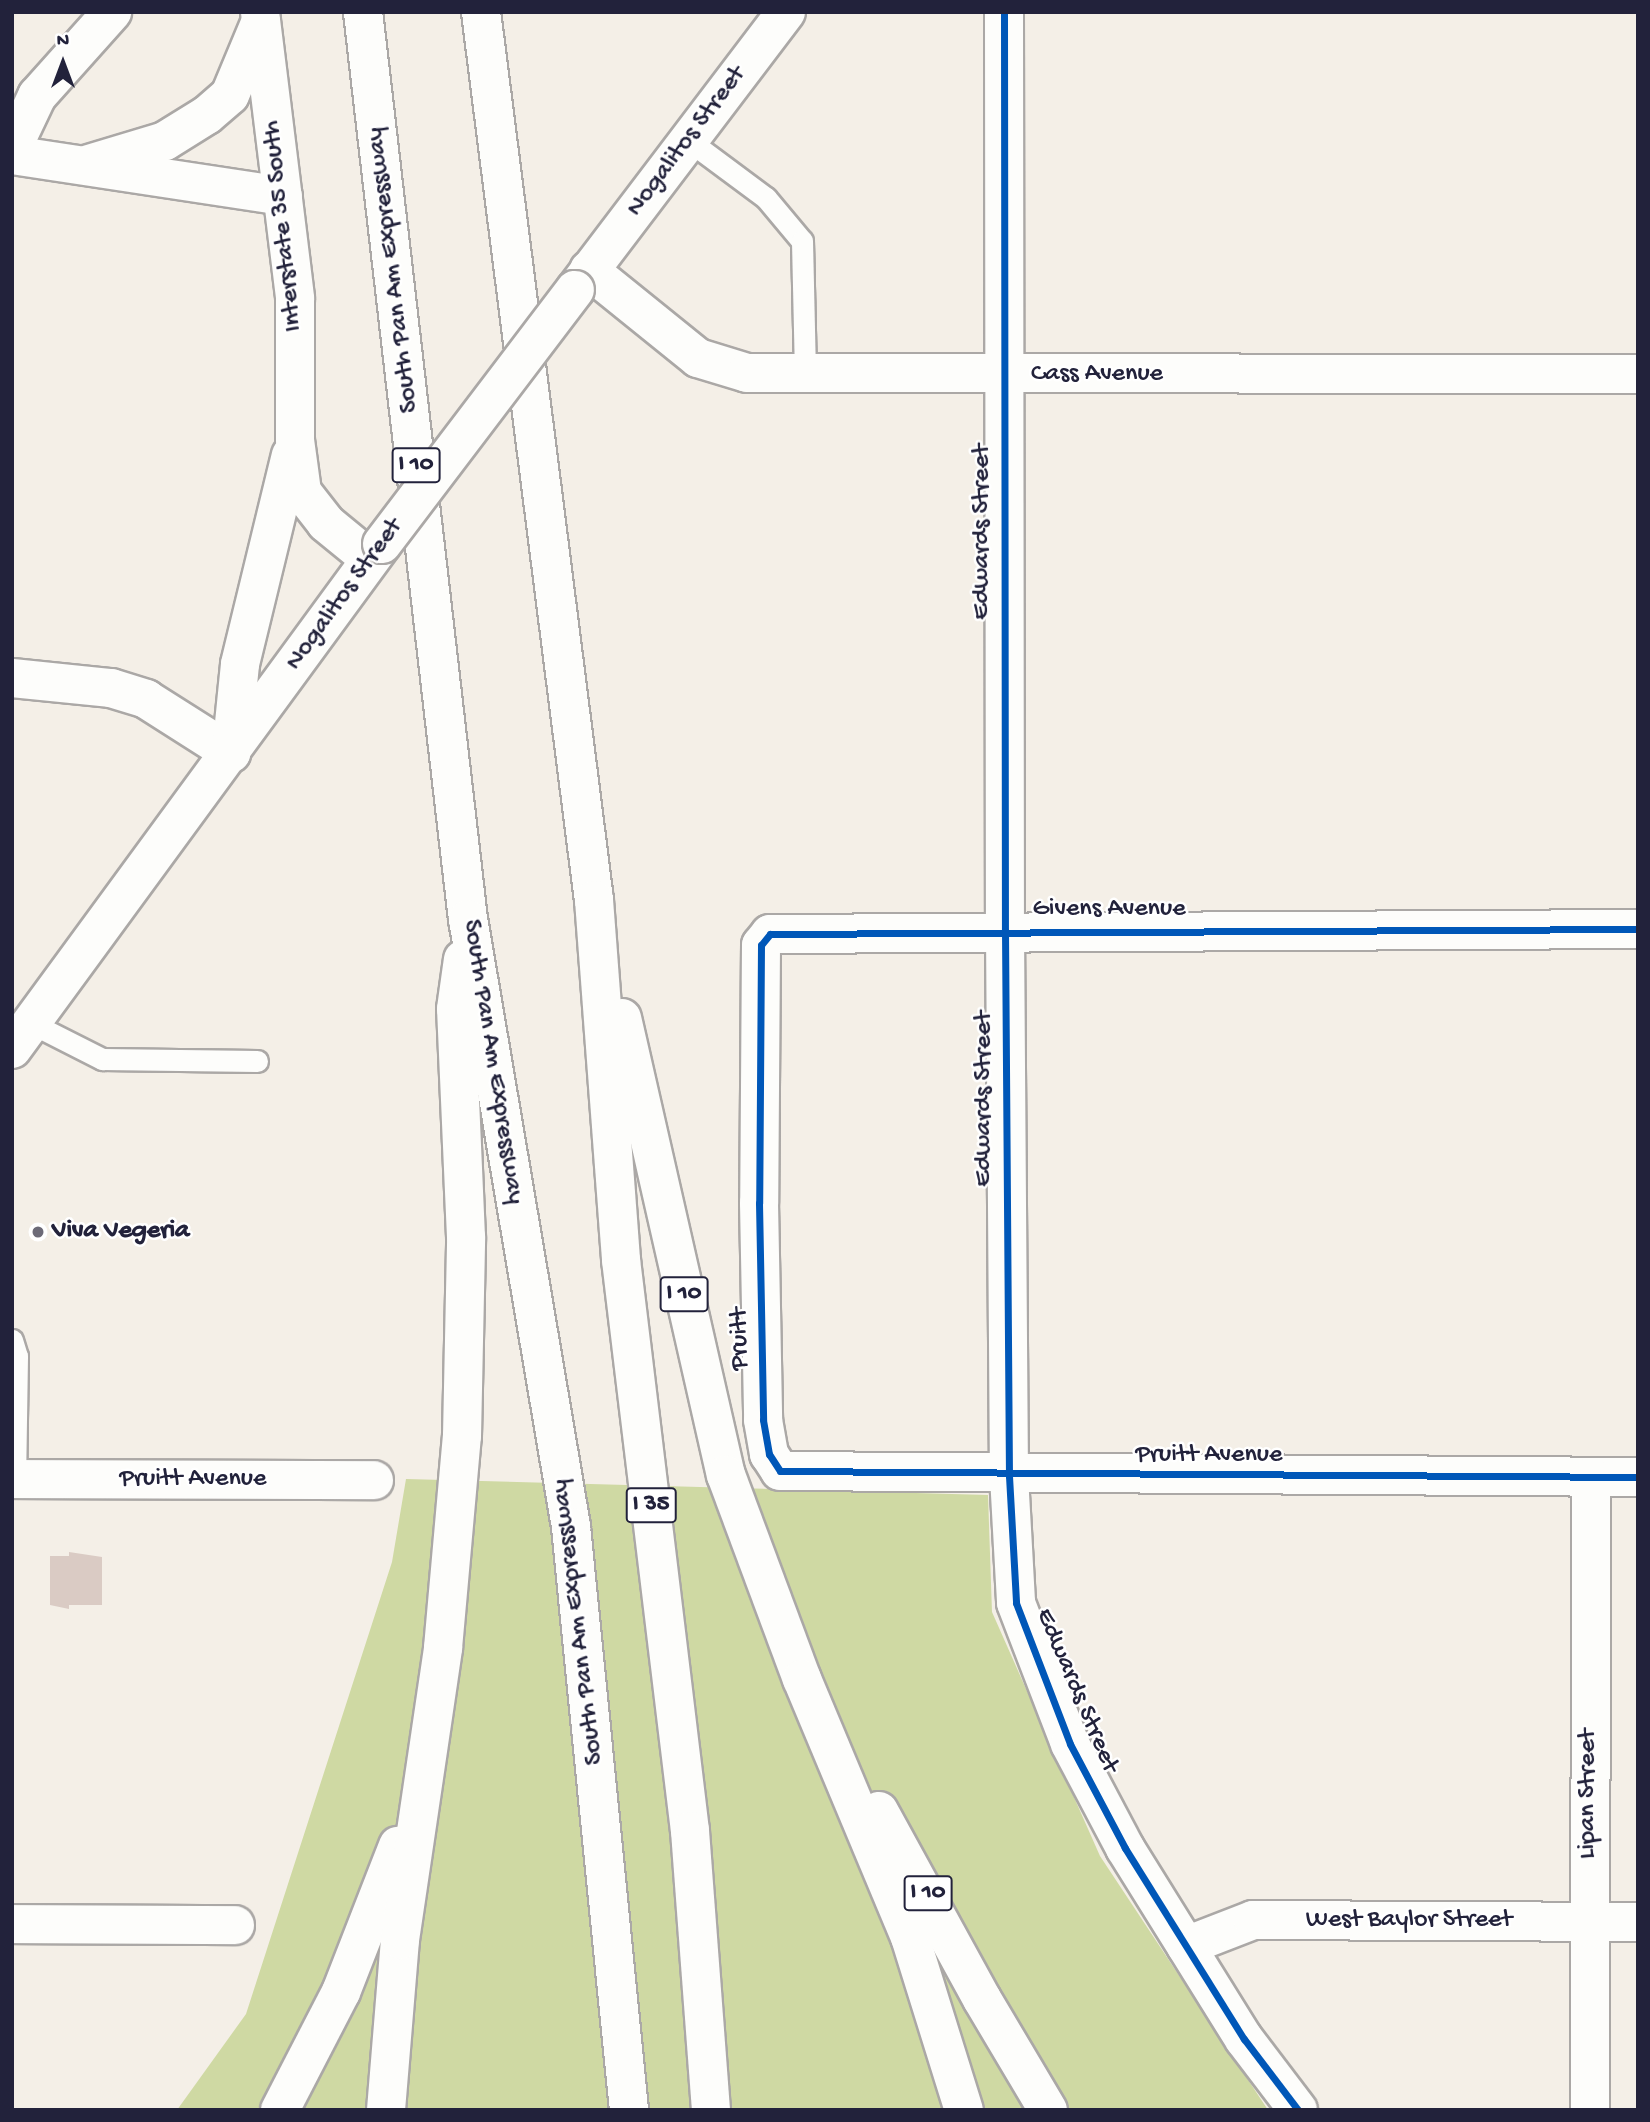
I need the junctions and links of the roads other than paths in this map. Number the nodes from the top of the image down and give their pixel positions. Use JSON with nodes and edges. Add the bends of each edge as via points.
{"nodes":[{"id":1,"x":112,"y":12,"type":"edge"},
{"id":2,"x":363,"y":12,"type":"edge"},
{"id":3,"x":481,"y":12,"type":"edge"},
{"id":4,"x":786,"y":12,"type":"edge"},
{"id":5,"x":1004,"y":12,"type":"edge"},
{"id":6,"x":260,"y":17,"type":"edge"},
{"id":7,"x":688,"y":140,"type":"junction"},
{"id":8,"x":12,"y":149,"type":"edge"},
{"id":9,"x":12,"y":155,"type":"edge"},
{"id":10,"x":80,"y":166,"type":"junction"},
{"id":11,"x":282,"y":196,"type":"junction"},
{"id":12,"x":582,"y":280,"type":"junction"},
{"id":13,"x":1638,"y":374,"type":"edge"},
{"id":14,"x":805,"y":376,"type":"junction"},
{"id":15,"x":1003,"y":376,"type":"junction"},
{"id":16,"x":295,"y":440,"type":"junction"},
{"id":17,"x":376,"y":552,"type":"junction"},
{"id":18,"x":12,"y":678,"type":"edge"},
{"id":19,"x":231,"y":753,"type":"junction"},
{"id":20,"x":594,"y":900,"type":"junction"},
{"id":21,"x":468,"y":919,"type":"junction"},
{"id":22,"x":1638,"y":929,"type":"edge"},
{"id":23,"x":1004,"y":931,"type":"junction"},
{"id":24,"x":22,"y":1036,"type":"edge"},
{"id":25,"x":257,"y":1061,"type":"dead end"},
{"id":26,"x":759,"y":1203,"type":"joint"},
{"id":27,"x":12,"y":1340,"type":"edge"},
{"id":28,"x":780,"y":1471,"type":"joint"},
{"id":29,"x":1009,"y":1476,"type":"junction"},
{"id":30,"x":1591,"y":1478,"type":"junction"},
{"id":31,"x":1638,"y":1478,"type":"edge"},
{"id":32,"x":14,"y":1479,"type":"edge"},
{"id":33,"x":374,"y":1480,"type":"dead end"},
{"id":34,"x":802,"y":1679,"type":"junction"},
{"id":35,"x":420,"y":1789,"type":"junction"},
{"id":36,"x":1638,"y":1922,"type":"edge"},
{"id":37,"x":1589,"y":1923,"type":"junction"},
{"id":38,"x":12,"y":1924,"type":"edge"},
{"id":39,"x":235,"y":1925,"type":"dead end"},
{"id":40,"x":1186,"y":1946,"type":"junction"},
{"id":41,"x":279,"y":2110,"type":"edge"},
{"id":42,"x":386,"y":2110,"type":"edge"},
{"id":43,"x":629,"y":2110,"type":"edge"},
{"id":44,"x":711,"y":2110,"type":"edge"},
{"id":45,"x":964,"y":2110,"type":"edge"},
{"id":46,"x":1048,"y":2110,"type":"edge"},
{"id":47,"x":1298,"y":2110,"type":"edge"},
{"id":48,"x":1590,"y":2110,"type":"edge"}],
"edges":[{"from":1,"to":8,"type":"main road","via":[[37,96]]},
{"from":2,"to":21,"type":"main road","name":"South Pan Am Expressway","number":"I 10"},
{"from":3,"to":20,"type":"main road","number":"I 10"},
{"from":4,"to":7,"type":"main road","name":"Nogalitos Street"},
{"from":5,"to":15,"type":"main road","name":"Edwards Street"},
{"from":6,"to":10,"type":"main road","via":[[230,95],[207,116],[165,141]]},
{"from":6,"to":11,"type":"main road","name":"Interstate 35 South"},
{"from":7,"to":12,"type":"main road","name":"Nogalitos Street"},
{"from":7,"to":14,"type":"lane","via":[[766,198],[802,241]]},
{"from":9,"to":10,"type":"main road"},
{"from":10,"to":11,"type":"main road"},
{"from":11,"to":16,"type":"main road","name":"Interstate 35 South","via":[[295,299]]},
{"from":12,"to":14,"type":"main road","name":"Cass Avenue","via":[[698,358],[747,373]]},
{"from":12,"to":17,"type":"main road","name":"Nogalitos Street","bridge":true},
{"from":13,"to":15,"type":"main road","name":"Cass Avenue"},
{"from":14,"to":15,"type":"main road","name":"Cass Avenue"},
{"from":15,"to":23,"type":"main road","name":"Edwards Street"},
{"from":16,"to":17,"type":"main road","name":"Interstate 35 South","via":[[302,492],[326,523]]},
{"from":16,"to":19,"type":"main road","name":"Interstate 35 South","via":[[240,664]]},
{"from":17,"to":19,"type":"main road","name":"Nogalitos Street"},
{"from":18,"to":19,"type":"main road","via":[[111,688],[146,699]]},
{"from":19,"to":24,"type":"main road","name":"Nogalitos Street"},
{"from":20,"to":34,"type":"main road","number":"I 10","via":[[726,1475]]},
{"from":20,"to":44,"type":"main road","number":"I 35","via":[[621,1260],[690,1831]]},
{"from":21,"to":35,"type":"main road","number":"I 10","via":[[456,1009],[466,1224],[463,1436],[443,1648]]},
{"from":21,"to":43,"type":"main road","name":"South Pan Am Expressway","via":[[571,1527]]},
{"from":22,"to":23,"type":"main road","name":"Givens Avenue"},
{"from":23,"to":26,"type":"main road","name":"Givens Avenue","via":[[770,934],[761,945]]},
{"from":23,"to":29,"type":"main road","name":"Edwards Street"},
{"from":24,"to":25,"type":"lane","via":[[102,1059]]},
{"from":26,"to":28,"type":"main road","name":"Pruitt","via":[[763,1420],[769,1454]]},
{"from":27,"to":32,"type":"lane","via":[[17,1356]]},
{"from":28,"to":29,"type":"main road","name":"Pruitt Avenue"},
{"from":29,"to":30,"type":"main road","name":"Pruitt Avenue"},
{"from":29,"to":40,"type":"main road","name":"Edwards Street","via":[[1016,1603],[1024,1633],[1076,1755],[1125,1848]]},
{"from":30,"to":31,"type":"main road","name":"Pruitt Avenue"},
{"from":30,"to":37,"type":"main road","name":"Lipan Street"},
{"from":32,"to":33,"type":"main road","name":"Pruitt Avenue"},
{"from":34,"to":45,"type":"main road","via":[[910,1937]]},
{"from":34,"to":46,"type":"main road","number":"I 10"},
{"from":35,"to":41,"type":"main road","via":[[341,1992]]},
{"from":35,"to":42,"type":"main road","number":"I 10","via":[[400,1940]]},
{"from":36,"to":37,"type":"main road","name":"West Baylor Street"},
{"from":37,"to":40,"type":"main road","name":"West Baylor Street","via":[[1253,1920]]},
{"from":37,"to":48,"type":"main road","name":"Lipan Street"},
{"from":38,"to":39,"type":"main road"},
{"from":40,"to":47,"type":"main road","name":"Edwards Street","via":[[1244,2039]]}]}
